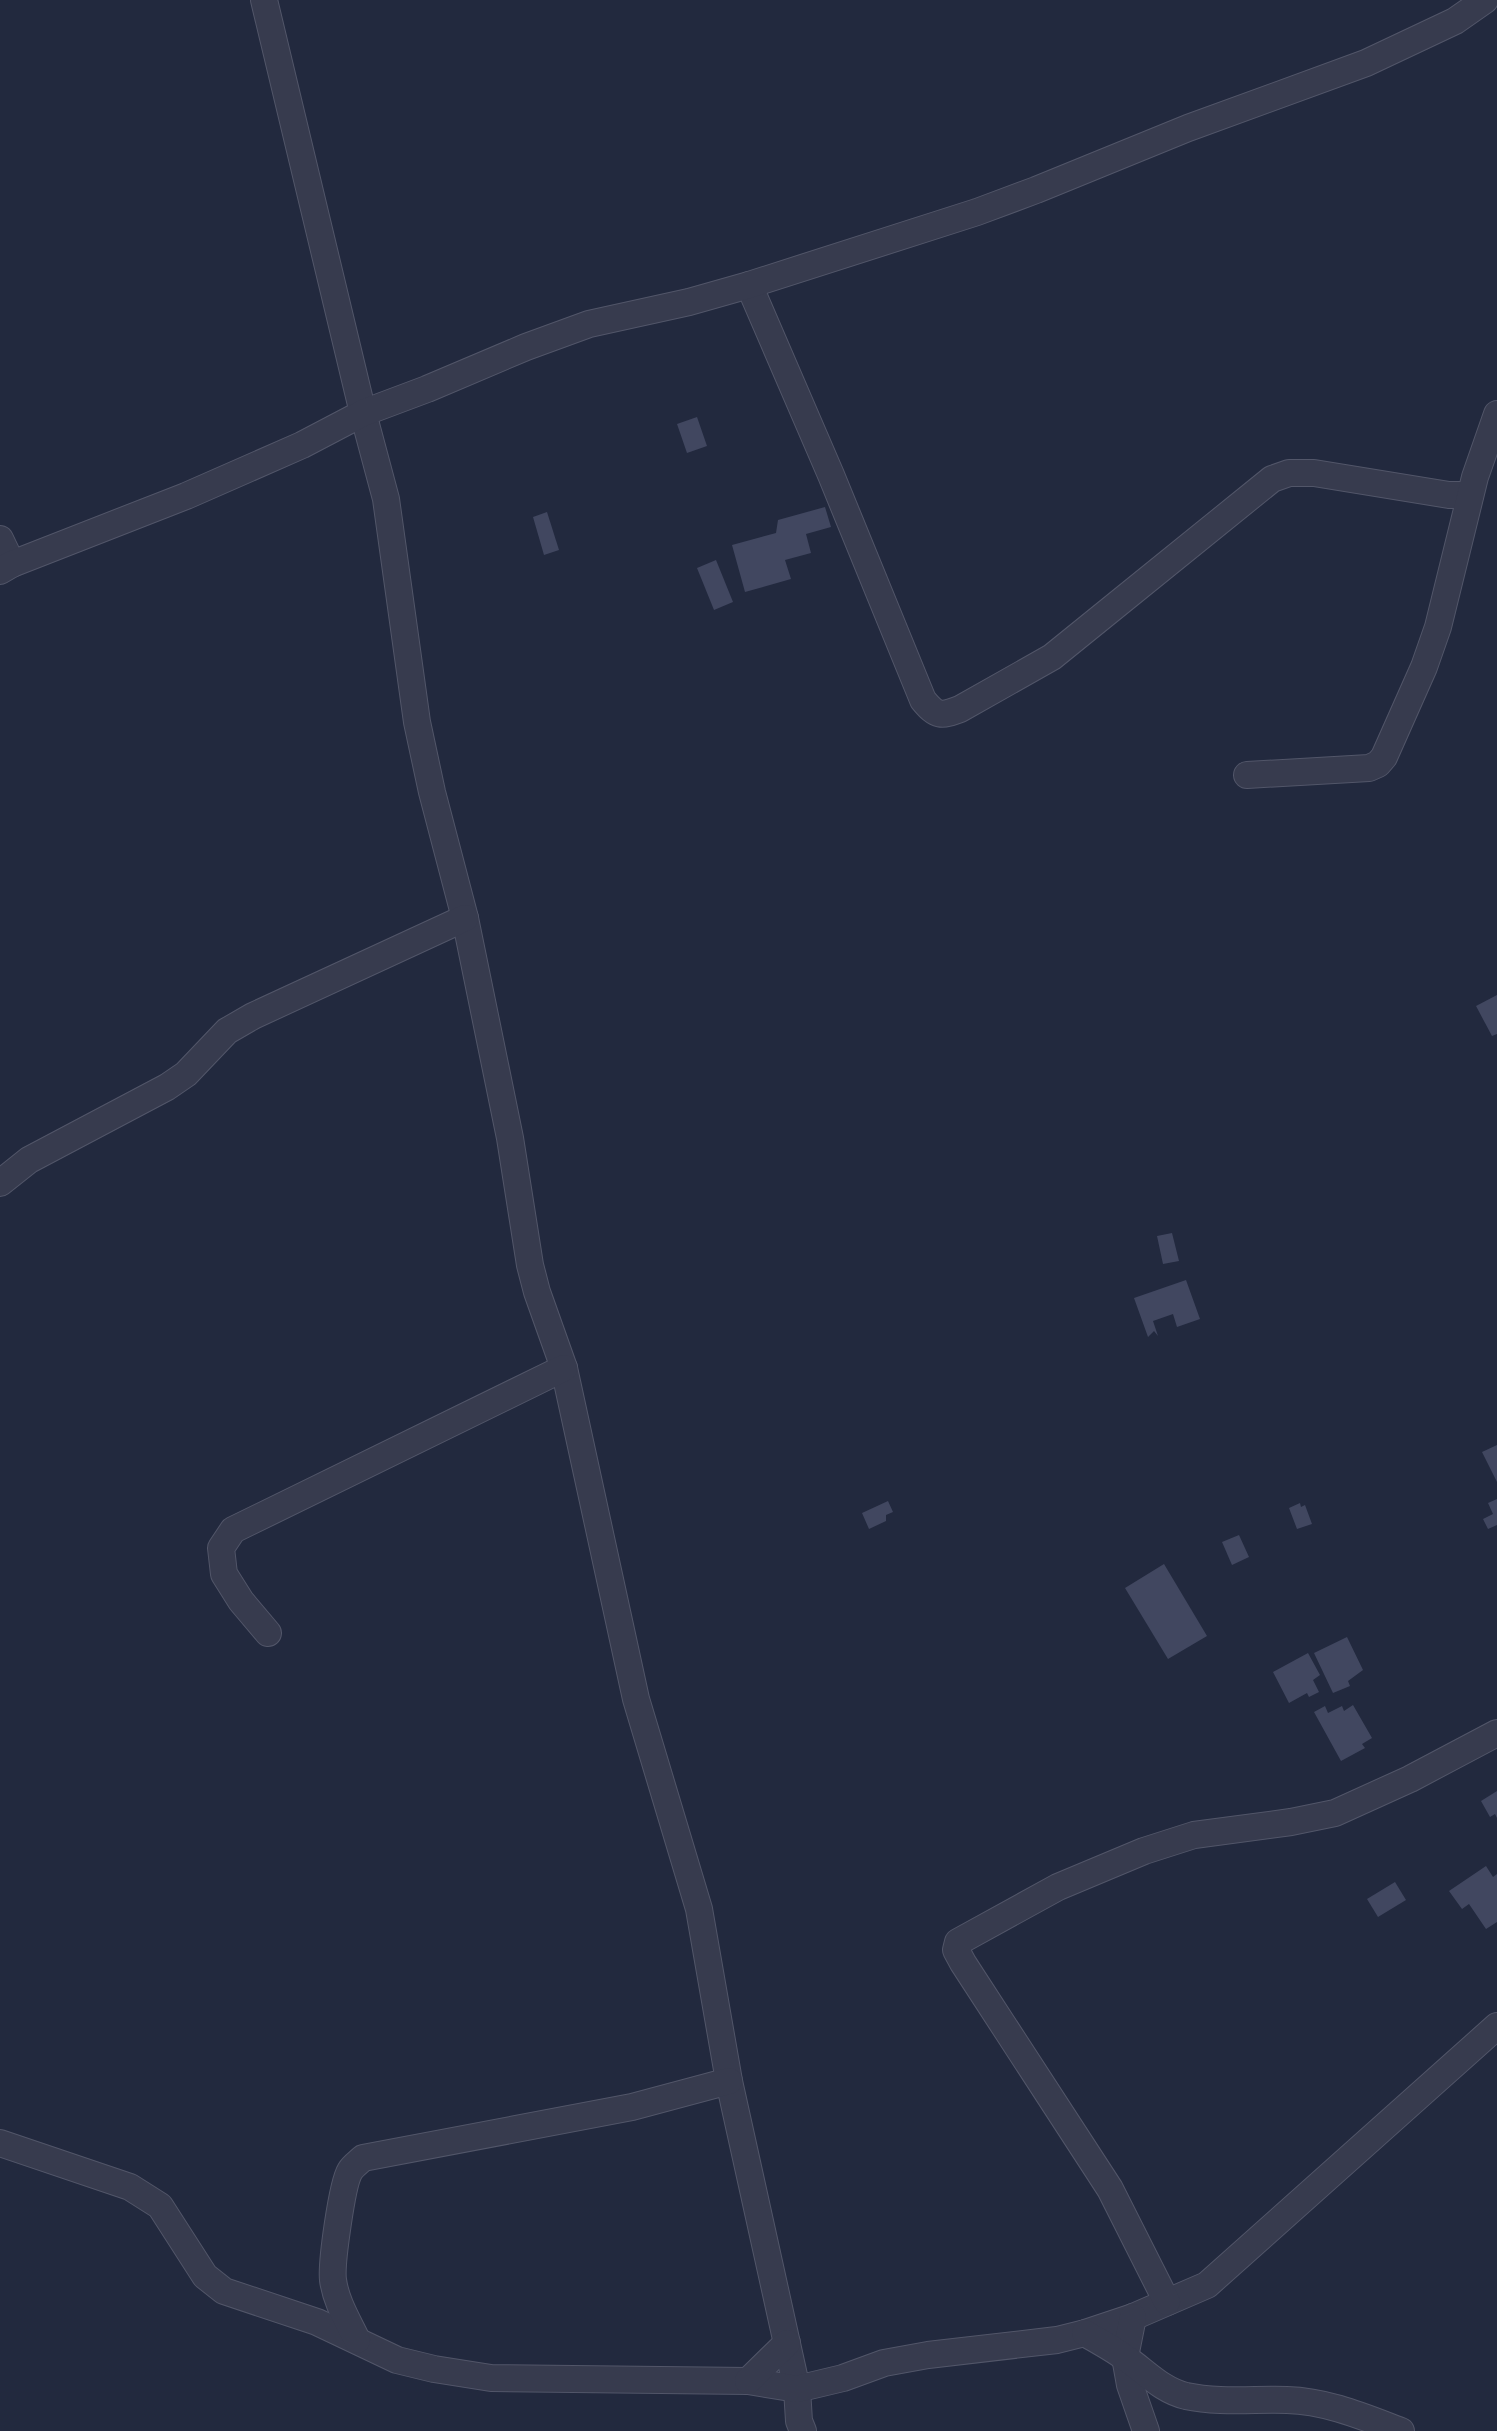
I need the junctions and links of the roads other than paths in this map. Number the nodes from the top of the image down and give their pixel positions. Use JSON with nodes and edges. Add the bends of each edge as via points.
{"nodes":[{"id":1,"x":264,"y":0,"type":"edge"},
{"id":2,"x":1486,"y":0,"type":"edge"},
{"id":3,"x":749,"y":285,"type":"junction"},
{"id":4,"x":363,"y":413,"type":"junction"},
{"id":5,"x":1497,"y":414,"type":"edge"},
{"id":6,"x":1470,"y":495,"type":"junction"},
{"id":7,"x":0,"y":539,"type":"edge"},
{"id":8,"x":6,"y":568,"type":"edge"},
{"id":9,"x":1247,"y":775,"type":"dead end"},
{"id":10,"x":465,"y":918,"type":"junction"},
{"id":11,"x":0,"y":1183,"type":"edge"},
{"id":12,"x":564,"y":1368,"type":"junction"},
{"id":13,"x":268,"y":1633,"type":"dead end"},
{"id":14,"x":1497,"y":1733,"type":"edge"},
{"id":15,"x":1497,"y":2026,"type":"edge"},
{"id":16,"x":729,"y":2081,"type":"junction"},
{"id":17,"x":0,"y":2144,"type":"edge"},
{"id":18,"x":1167,"y":2302,"type":"junction"},
{"id":19,"x":1133,"y":2317,"type":"junction"},
{"id":20,"x":1085,"y":2333,"type":"junction"},
{"id":21,"x":357,"y":2340,"type":"junction"},
{"id":22,"x":787,"y":2343,"type":"junction"},
{"id":23,"x":1125,"y":2357,"type":"junction"},
{"id":24,"x":748,"y":2380,"type":"junction"},
{"id":25,"x":797,"y":2389,"type":"junction"},
{"id":26,"x":795,"y":2428,"type":"edge"},
{"id":27,"x":1146,"y":2431,"type":"edge"},
{"id":28,"x":1401,"y":2431,"type":"edge"}],
"edges":[{"from":1,"to":4,"type":"street"},
{"from":2,"to":3,"type":"street","via":[[1455,21],[1366,63],[987,208]]},
{"from":3,"to":4,"type":"street","via":[[589,324]]},
{"from":3,"to":6,"type":"street","via":[[923,700],[932,711],[944,715],[1052,657],[1272,479],[1289,473],[1314,473]]},
{"from":4,"to":8,"type":"street","via":[[302,445],[186,496]]},
{"from":4,"to":10,"type":"street","via":[[386,499],[417,722]]},
{"from":5,"to":6,"type":"street"},
{"from":6,"to":9,"type":"street","via":[[1438,627],[1384,757],[1369,768]]},
{"from":7,"to":8,"type":"street"},
{"from":10,"to":11,"type":"street","via":[[226,1031],[186,1074],[167,1087],[29,1160]]},
{"from":10,"to":12,"type":"street","via":[[510,1138],[530,1265]]},
{"from":12,"to":13,"type":"street","via":[[233,1530],[221,1548],[224,1574]]},
{"from":12,"to":16,"type":"street","via":[[636,1699],[699,1909]]},
{"from":14,"to":18,"type":"street","via":[[1410,1779],[1335,1812],[1291,1822],[1194,1834],[1144,1851],[1058,1887],[958,1942],[956,1950],[963,1964],[1110,2189]]},
{"from":15,"to":18,"type":"street","via":[[1207,2285]]},
{"from":16,"to":21,"type":"street","via":[[632,2107],[363,2158],[350,2170],[344,2187],[334,2245],[333,2280]]},
{"from":16,"to":22,"type":"street"},
{"from":17,"to":21,"type":"street","via":[[130,2187],[160,2206],[205,2276],[224,2290]]},
{"from":18,"to":19,"type":"street"},
{"from":19,"to":20,"type":"street"},
{"from":19,"to":23,"type":"street"},
{"from":20,"to":23,"type":"street"},
{"from":20,"to":25,"type":"street","via":[[884,2363]]},
{"from":21,"to":24,"type":"street","via":[[397,2360],[491,2378]]},
{"from":22,"to":24,"type":"street"},
{"from":22,"to":25,"type":"street"},
{"from":23,"to":27,"type":"street"},
{"from":23,"to":28,"type":"street","via":[[1161,2386],[1185,2396],[1312,2402]]},
{"from":24,"to":25,"type":"street"},
{"from":25,"to":26,"type":"street"}]}
